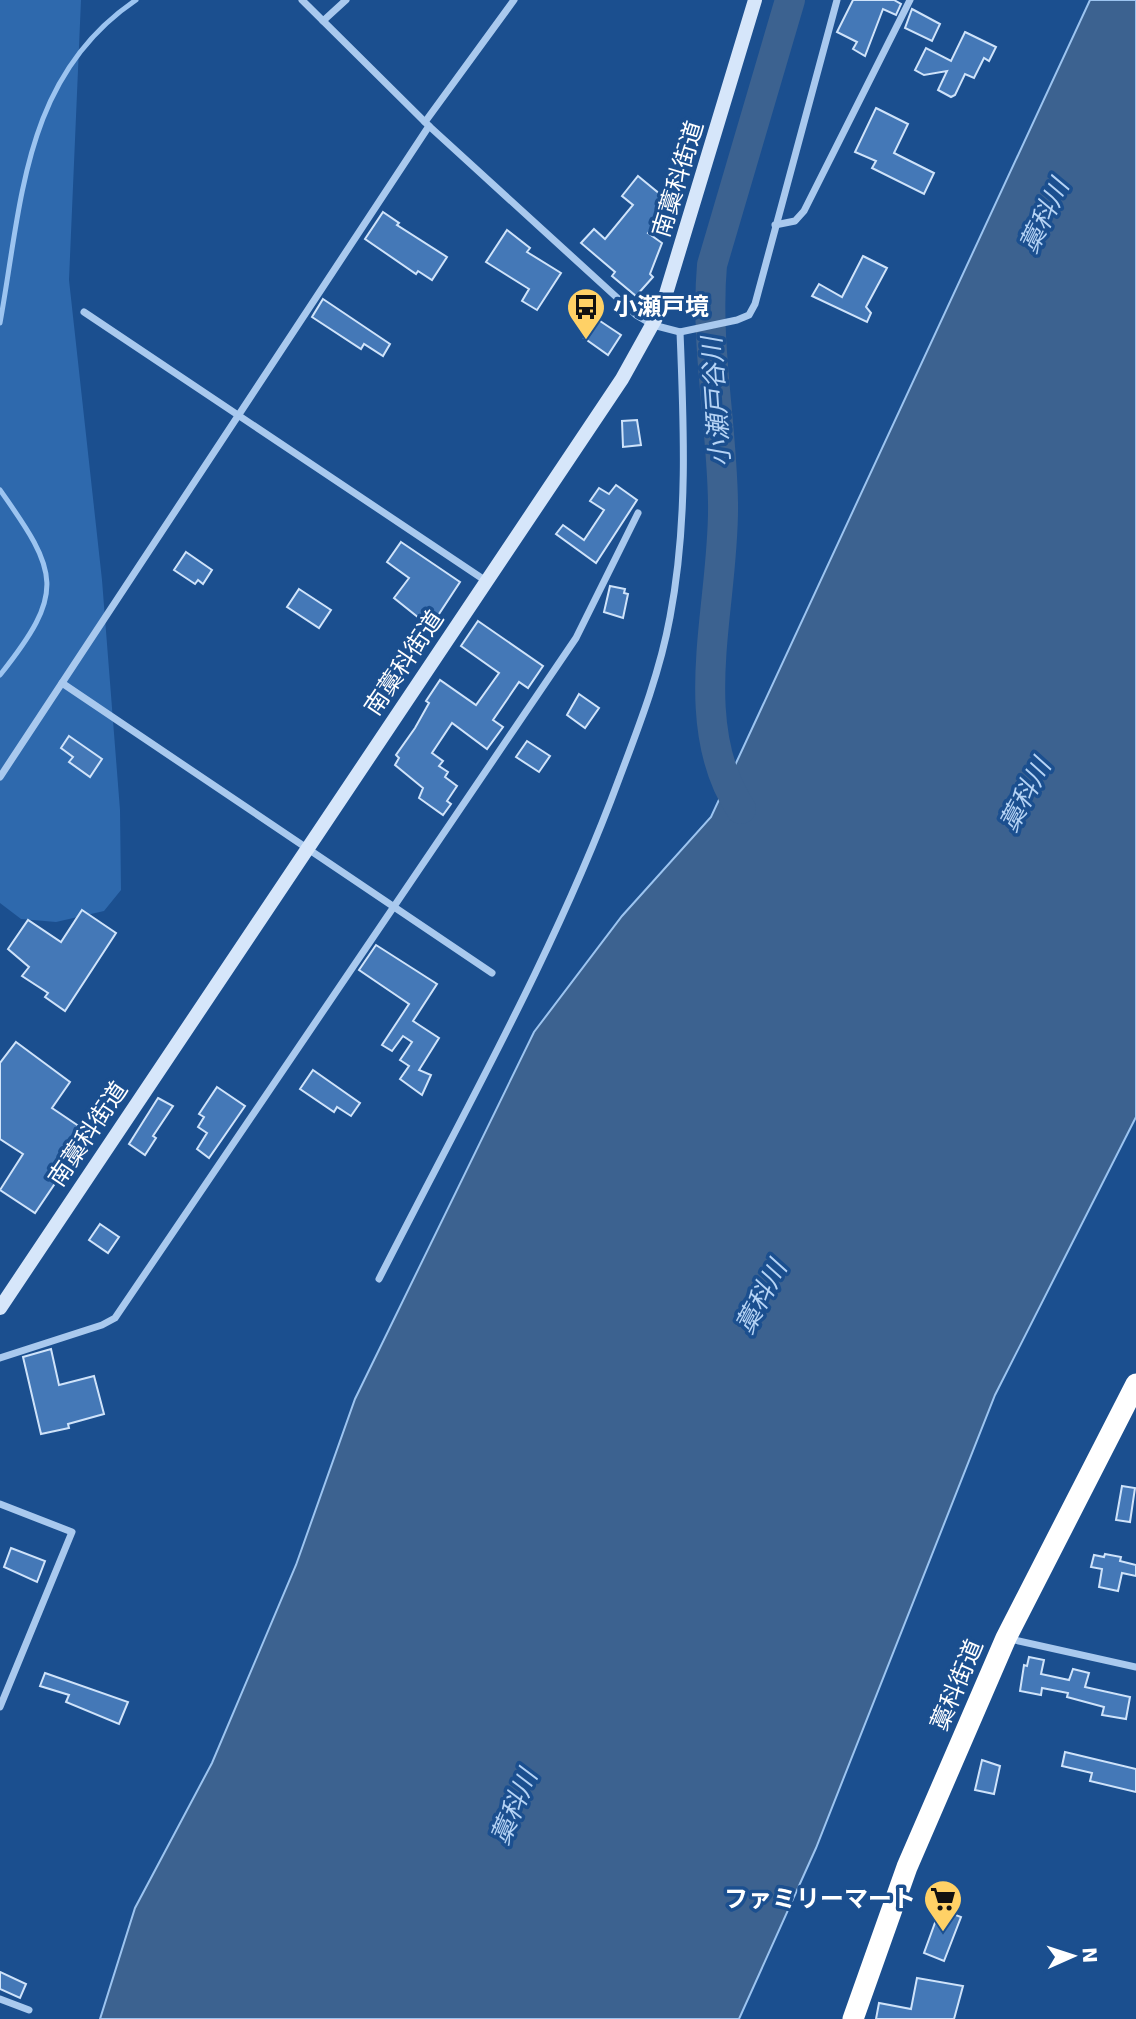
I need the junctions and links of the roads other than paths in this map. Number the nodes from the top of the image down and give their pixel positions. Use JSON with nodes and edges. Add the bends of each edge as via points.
{"nodes":[{"id":1,"x":302,"y":0,"type":"edge"},
{"id":2,"x":346,"y":0,"type":"edge"},
{"id":3,"x":514,"y":0,"type":"edge"},
{"id":4,"x":755,"y":0,"type":"edge"},
{"id":5,"x":837,"y":0,"type":"edge"},
{"id":6,"x":910,"y":0,"type":"edge"},
{"id":7,"x":323,"y":20,"type":"junction"},
{"id":8,"x":427,"y":124,"type":"junction"},
{"id":9,"x":775,"y":225,"type":"junction"},
{"id":10,"x":84,"y":312,"type":"dead end"},
{"id":11,"x":653,"y":325,"type":"junction"},
{"id":12,"x":680,"y":332,"type":"junction"},
{"id":13,"x":240,"y":414,"type":"junction"},
{"id":14,"x":638,"y":513,"type":"dead end"},
{"id":15,"x":486,"y":581,"type":"junction"},
{"id":16,"x":62,"y":683,"type":"junction"},
{"id":17,"x":0,"y":777,"type":"edge"},
{"id":18,"x":307,"y":849,"type":"junction"},
{"id":19,"x":395,"y":908,"type":"junction"},
{"id":20,"x":492,"y":973,"type":"dead end"},
{"id":21,"x":379,"y":1279,"type":"dead end"},
{"id":22,"x":0,"y":1307,"type":"edge"},
{"id":23,"x":0,"y":1359,"type":"edge"},
{"id":24,"x":1136,"y":1384,"type":"edge"},
{"id":25,"x":0,"y":1504,"type":"edge"},
{"id":26,"x":1006,"y":1638,"type":"junction"},
{"id":27,"x":1136,"y":1667,"type":"edge"},
{"id":28,"x":0,"y":1707,"type":"edge"},
{"id":29,"x":0,"y":1999,"type":"edge"},
{"id":30,"x":29,"y":2010,"type":"dead end"},
{"id":31,"x":853,"y":2019,"type":"edge"}],
"edges":[{"from":1,"to":7,"type":"street"},
{"from":2,"to":7,"type":"street"},
{"from":3,"to":8,"type":"street"},
{"from":4,"to":11,"type":"main road","name":"南藁科街道","via":[[683,244]]},
{"from":5,"to":9,"type":"street"},
{"from":6,"to":9,"type":"street","via":[[804,211],[795,221]]},
{"from":7,"to":8,"type":"street"},
{"from":8,"to":11,"type":"street"},
{"from":8,"to":13,"type":"street"},
{"from":9,"to":12,"type":"street","via":[[749,315]]},
{"from":10,"to":13,"type":"street"},
{"from":11,"to":12,"type":"street"},
{"from":11,"to":15,"type":"main road","name":"南藁科街道","via":[[622,379]]},
{"from":12,"to":21,"type":"street","via":[[683,507],[660,662],[588,862]]},
{"from":13,"to":15,"type":"street"},
{"from":13,"to":16,"type":"street"},
{"from":14,"to":19,"type":"street","via":[[576,638]]},
{"from":15,"to":18,"type":"main road","name":"南藁科街道"},
{"from":16,"to":17,"type":"street"},
{"from":16,"to":18,"type":"street"},
{"from":18,"to":19,"type":"street"},
{"from":18,"to":22,"type":"main road","name":"南藁科街道"},
{"from":19,"to":20,"type":"street"},
{"from":19,"to":23,"type":"street","via":[[115,1318]]},
{"from":24,"to":26,"type":"highway","name":"藁科街道"},
{"from":25,"to":28,"type":"street","via":[[72,1532]]},
{"from":26,"to":27,"type":"street"},
{"from":26,"to":31,"type":"highway","name":"藁科街道","via":[[907,1867]]},
{"from":29,"to":30,"type":"street"}]}
